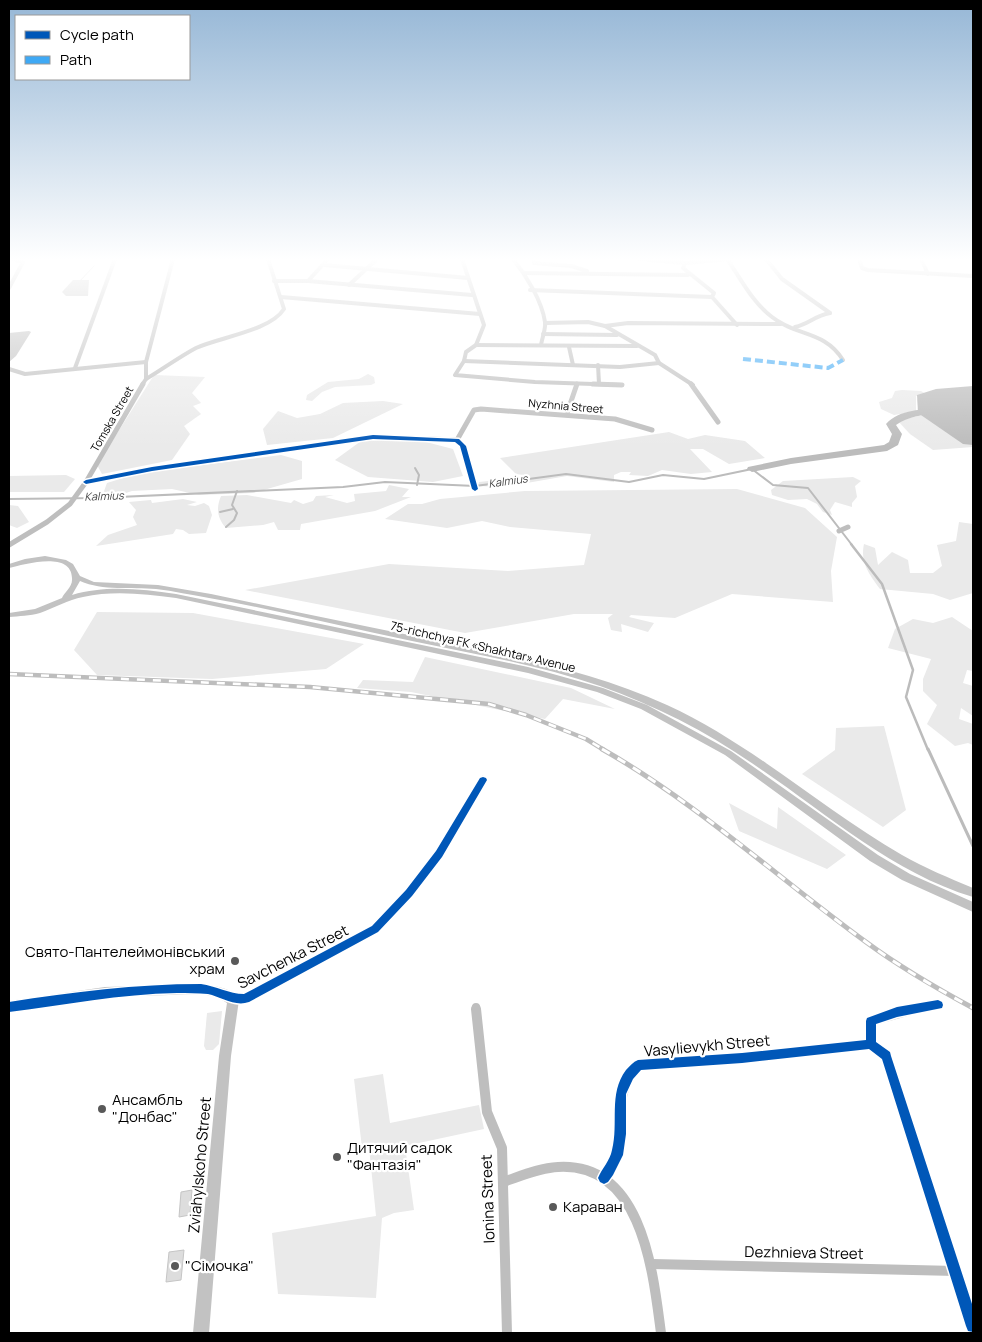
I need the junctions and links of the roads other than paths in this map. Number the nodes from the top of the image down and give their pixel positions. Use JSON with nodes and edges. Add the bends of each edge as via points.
{"nodes":[{"id":1,"x":92,"y":322,"type":"edge"},
{"id":2,"x":157,"y":322,"type":"edge"},
{"id":3,"x":268,"y":322,"type":"edge"},
{"id":4,"x":483,"y":322,"type":"edge"},
{"id":5,"x":545,"y":322,"type":"joint"},
{"id":6,"x":734,"y":322,"type":"edge"},
{"id":7,"x":778,"y":322,"type":"edge"},
{"id":8,"x":809,"y":322,"type":"edge"},
{"id":9,"x":781,"y":324,"type":"junction"},
{"id":10,"x":737,"y":325,"type":"junction"},
{"id":11,"x":805,"y":325,"type":"junction"},
{"id":12,"x":605,"y":326,"type":"junction"},
{"id":13,"x":793,"y":327,"type":"junction"},
{"id":14,"x":809,"y":332,"type":"junction"},
{"id":15,"x":543,"y":334,"type":"junction"},
{"id":16,"x":617,"y":335,"type":"junction"},
{"id":17,"x":476,"y":345,"type":"junction"},
{"id":18,"x":540,"y":345,"type":"junction"},
{"id":19,"x":637,"y":346,"type":"junction"},
{"id":20,"x":569,"y":348,"type":"junction"},
{"id":21,"x":843,"y":360,"type":"dead end"},
{"id":22,"x":464,"y":361,"type":"junction"},
{"id":23,"x":146,"y":362,"type":"junction"},
{"id":24,"x":659,"y":363,"type":"junction"},
{"id":25,"x":573,"y":365,"type":"junction"},
{"id":26,"x":598,"y":365,"type":"junction"},
{"id":27,"x":75,"y":368,"type":"junction"},
{"id":28,"x":9,"y":369,"type":"edge"},
{"id":29,"x":146,"y":379,"type":"junction"},
{"id":30,"x":577,"y":384,"type":"junction"},
{"id":31,"x":599,"y":384,"type":"junction"},
{"id":32,"x":622,"y":385,"type":"dead end"},
{"id":33,"x":567,"y":413,"type":"junction"},
{"id":34,"x":718,"y":422,"type":"dead end"},
{"id":35,"x":652,"y":430,"type":"dead end"},
{"id":36,"x":457,"y":440,"type":"junction"},
{"id":37,"x":86,"y":482,"type":"junction"},
{"id":38,"x":474,"y":486,"type":"dead end"},
{"id":39,"x":848,"y":527,"type":"dead end"},
{"id":40,"x":839,"y":531,"type":"dead end"},
{"id":41,"x":9,"y":545,"type":"edge"},
{"id":42,"x":9,"y":566,"type":"edge"},
{"id":43,"x":76,"y":577,"type":"junction"},
{"id":44,"x":51,"y":606,"type":"junction"},
{"id":45,"x":9,"y":615,"type":"edge"},
{"id":46,"x":483,"y":780,"type":"dead end"},
{"id":47,"x":973,"y":893,"type":"edge"},
{"id":48,"x":973,"y":907,"type":"edge"},
{"id":49,"x":233,"y":1000,"type":"junction"},
{"id":50,"x":938,"y":1005,"type":"dead end"},
{"id":51,"x":9,"y":1007,"type":"edge"},
{"id":52,"x":476,"y":1007,"type":"dead end"},
{"id":53,"x":871,"y":1044,"type":"junction"},
{"id":54,"x":604,"y":1178,"type":"junction"},
{"id":55,"x":503,"y":1182,"type":"junction"},
{"id":56,"x":652,"y":1264,"type":"junction"},
{"id":57,"x":956,"y":1272,"type":"junction"},
{"id":58,"x":973,"y":1326,"type":"edge"},
{"id":59,"x":201,"y":1333,"type":"edge"},
{"id":60,"x":508,"y":1333,"type":"edge"},
{"id":61,"x":660,"y":1333,"type":"edge"}],
"edges":[{"from":1,"to":27,"type":"street"},
{"from":2,"to":23,"type":"street","name":"Tomska Street"},
{"from":3,"to":29,"type":"street","via":[[197,348]]},
{"from":4,"to":17,"type":"street"},
{"from":5,"to":12,"type":"street","via":[[588,322]]},
{"from":5,"to":15,"type":"street"},
{"from":6,"to":10,"type":"street"},
{"from":7,"to":9,"type":"street"},
{"from":8,"to":11,"type":"street"},
{"from":9,"to":10,"type":"street"},
{"from":9,"to":13,"type":"street"},
{"from":10,"to":12,"type":"street","via":[[628,323]]},
{"from":11,"to":13,"type":"street"},
{"from":11,"to":14,"type":"street"},
{"from":12,"to":16,"type":"street"},
{"from":13,"to":14,"type":"street"},
{"from":14,"to":21,"type":"street","via":[[833,346]]},
{"from":15,"to":16,"type":"street"},
{"from":15,"to":18,"type":"street"},
{"from":16,"to":19,"type":"street"},
{"from":17,"to":18,"type":"street"},
{"from":17,"to":22,"type":"street","via":[[466,352]]},
{"from":18,"to":20,"type":"street"},
{"from":19,"to":20,"type":"street"},
{"from":19,"to":24,"type":"street","via":[[655,355]]},
{"from":20,"to":25,"type":"street"},
{"from":22,"to":25,"type":"street"},
{"from":22,"to":30,"type":"street","name":"Nyzhnia Street","via":[[455,375]]},
{"from":23,"to":27,"type":"street"},
{"from":23,"to":29,"type":"street","name":"Tomska Street"},
{"from":24,"to":26,"type":"street"},
{"from":24,"to":34,"type":"street","via":[[693,386]]},
{"from":25,"to":26,"type":"street"},
{"from":26,"to":31,"type":"street"},
{"from":27,"to":28,"type":"street","via":[[25,374]]},
{"from":29,"to":37,"type":"street","name":"Tomska Street"},
{"from":30,"to":31,"type":"street","name":"Nyzhnia Street"},
{"from":30,"to":33,"type":"street"},
{"from":31,"to":32,"type":"street","name":"Nyzhnia Street"},
{"from":33,"to":35,"type":"street","name":"Nyzhnia Street","via":[[615,418]]},
{"from":33,"to":36,"type":"street","name":"Nyzhnia Street","via":[[478,409]]},
{"from":36,"to":37,"type":"street","via":[[373,438],[318,444]]},
{"from":36,"to":38,"type":"street","via":[[463,446]]},
{"from":37,"to":41,"type":"street","name":"Tomska Street","via":[[70,504],[48,522]]},
{"from":39,"to":40,"type":"street"},
{"from":42,"to":43,"type":"main road","name":"75-richchya FK «Shakhtar» Avenue","via":[[35,560],[54,560],[68,565]]},
{"from":43,"to":44,"type":"main road","via":[[70,592]]},
{"from":43,"to":47,"type":"main road","name":"75-richchya FK «Shakhtar» Avenue","via":[[93,584],[158,587],[210,596],[533,664],[615,688],[692,722],[738,749],[880,848],[952,886]]},
{"from":44,"to":45,"type":"main road"},
{"from":44,"to":48,"type":"main road","name":"75-richchya FK «Shakhtar» Avenue","via":[[79,594],[127,592],[193,599],[528,670],[600,690],[684,727],[728,753],[874,858]]},
{"from":46,"to":49,"type":"street","name":"Savchenka Street","via":[[439,854],[375,930],[245,999]]},
{"from":49,"to":51,"type":"main road","name":"Savchenka Street","via":[[219,992],[201,989],[105,992]]},
{"from":49,"to":59,"type":"main road","name":"Zviahylskoho Street","via":[[225,1056]]},
{"from":50,"to":53,"type":"street","via":[[897,1012],[871,1021]]},
{"from":52,"to":55,"type":"street","name":"Ionina Street","via":[[487,1112],[502,1148]]},
{"from":53,"to":54,"type":"street","name":"Vasylievykh Street","via":[[638,1065],[626,1076],[619,1099],[619,1146],[614,1163]]},
{"from":53,"to":57,"type":"street","via":[[886,1056]]},
{"from":54,"to":55,"type":"street","via":[[587,1169],[566,1167],[546,1168]]},
{"from":54,"to":56,"type":"street","via":[[635,1217]]},
{"from":55,"to":60,"type":"street","name":"Ionina Street"},
{"from":56,"to":57,"type":"street","name":"Dezhnieva Street"},
{"from":56,"to":61,"type":"street"},
{"from":57,"to":58,"type":"street"}]}
